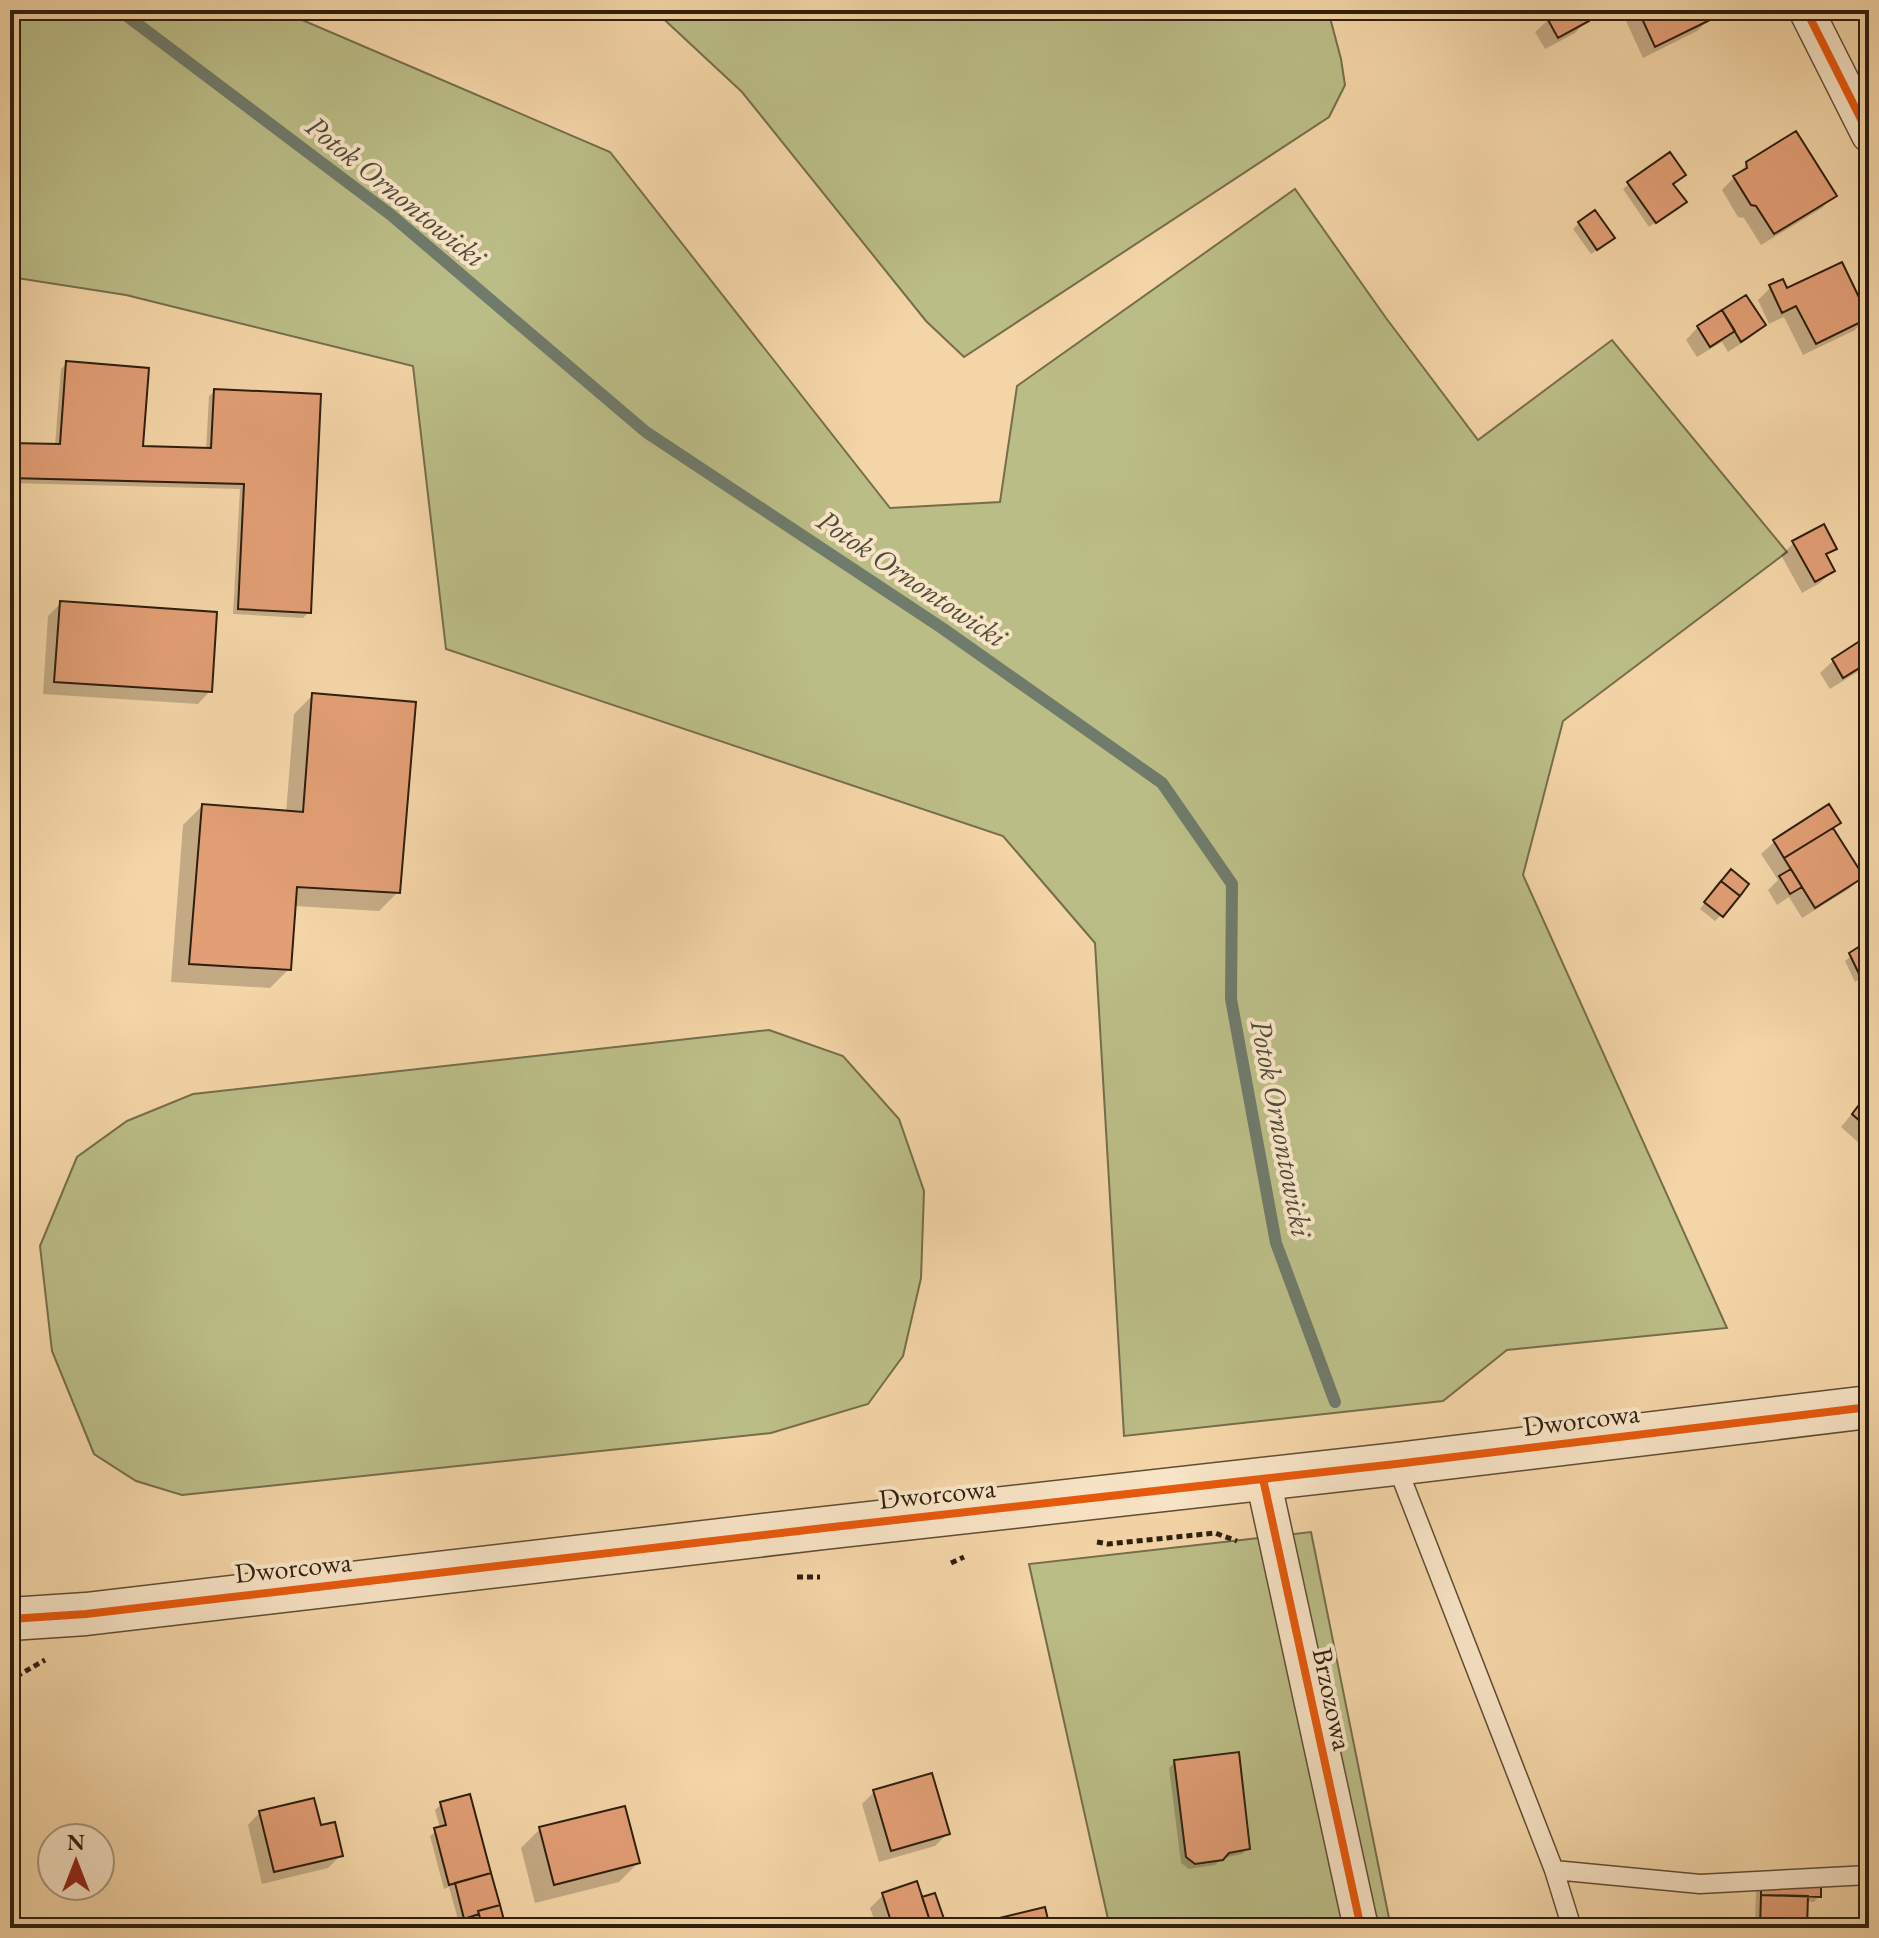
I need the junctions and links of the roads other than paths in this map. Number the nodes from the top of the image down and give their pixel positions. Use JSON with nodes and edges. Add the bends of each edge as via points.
{"nodes":[{"id":1,"x":1806,"y":10,"type":"edge"},
{"id":2,"x":1869,"y":135,"type":"edge"},
{"id":3,"x":1869,"y":1407,"type":"edge"},
{"id":4,"x":1396,"y":1464,"type":"junction"},
{"id":5,"x":1263,"y":1479,"type":"junction"},
{"id":6,"x":86,"y":1614,"type":"junction"},
{"id":7,"x":10,"y":1619,"type":"edge"},
{"id":8,"x":10,"y":1649,"type":"edge"},
{"id":9,"x":1554,"y":1870,"type":"junction"},
{"id":10,"x":1869,"y":1875,"type":"edge"},
{"id":11,"x":1361,"y":1928,"type":"edge"},
{"id":12,"x":1572,"y":1928,"type":"edge"}],
"edges":[{"from":1,"to":2,"type":"street"},
{"from":3,"to":4,"type":"street","name":"Dworcowa"},
{"from":4,"to":5,"type":"street","name":"Dworcowa"},
{"from":4,"to":9,"type":"lane"},
{"from":5,"to":6,"type":"street","name":"Dworcowa"},
{"from":5,"to":11,"type":"street","name":"Brzozowa"},
{"from":6,"to":7,"type":"street","name":"Dworcowa"},
{"from":6,"to":8,"type":"street","name":"Dworcowa"},
{"from":9,"to":10,"type":"lane","via":[[1700,1884]]},
{"from":9,"to":12,"type":"lane"}]}
